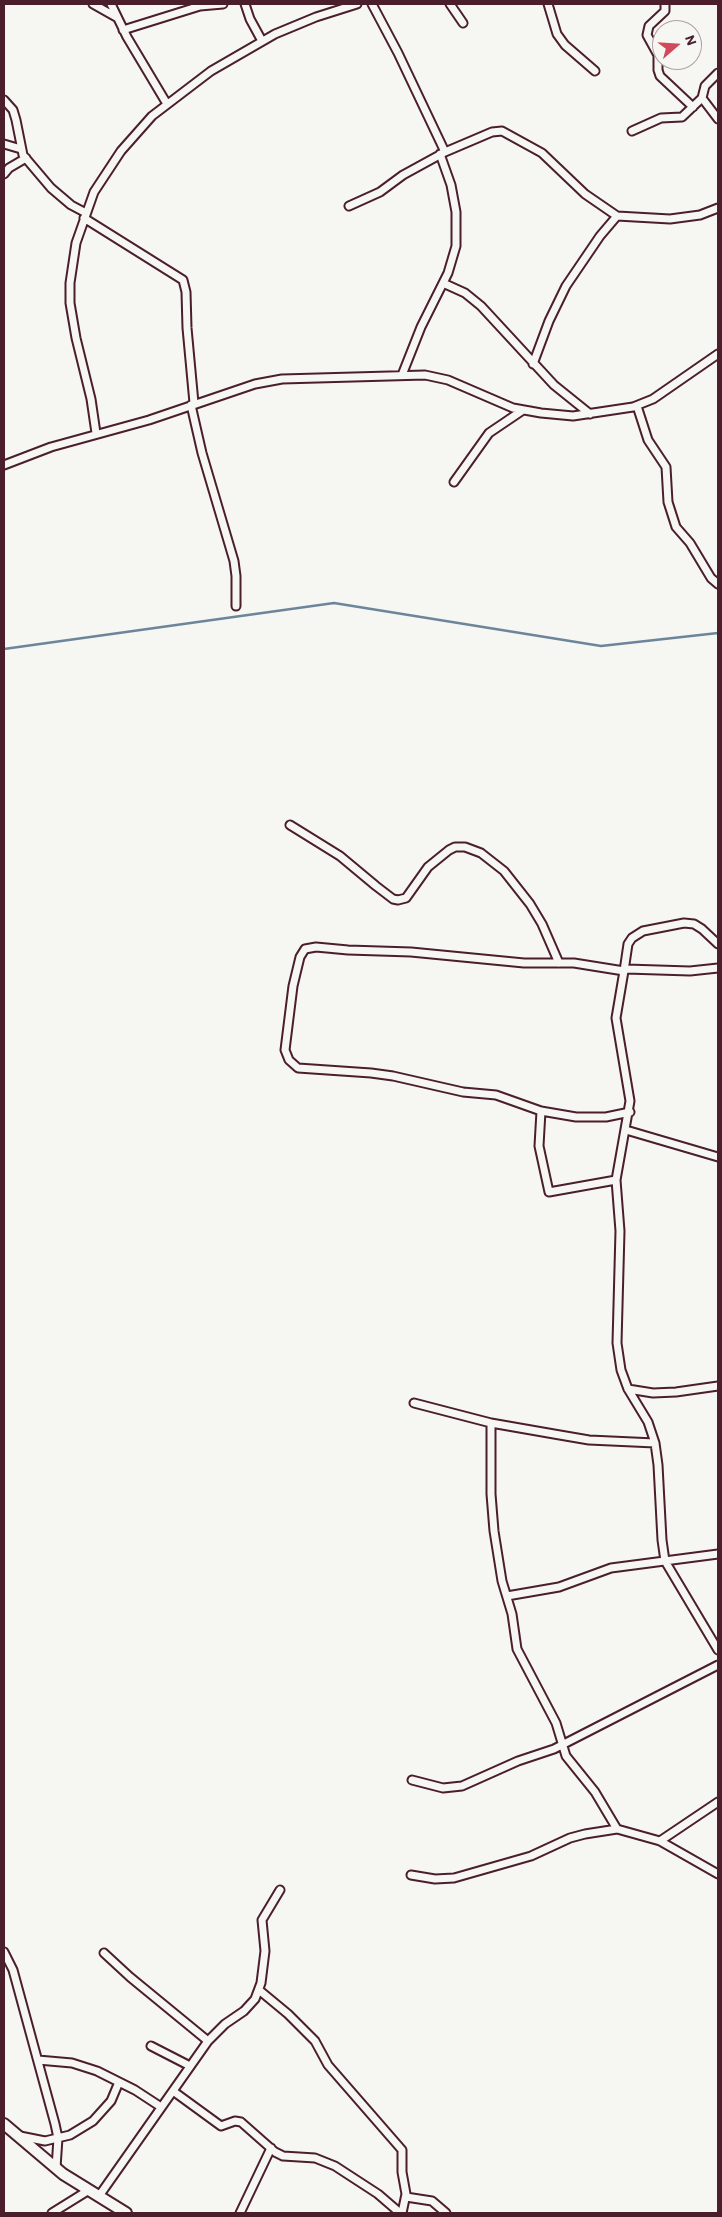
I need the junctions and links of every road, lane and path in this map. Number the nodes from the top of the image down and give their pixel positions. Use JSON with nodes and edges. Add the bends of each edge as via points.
{"nodes":[{"id":1,"x":93,"y":4,"type":"edge"},
{"id":2,"x":111,"y":4,"type":"edge"},
{"id":3,"x":223,"y":4,"type":"edge"},
{"id":4,"x":245,"y":4,"type":"edge"},
{"id":5,"x":357,"y":4,"type":"edge"},
{"id":6,"x":372,"y":4,"type":"edge"},
{"id":7,"x":450,"y":4,"type":"edge"},
{"id":8,"x":548,"y":4,"type":"edge"},
{"id":9,"x":664,"y":4,"type":"edge"},
{"id":10,"x":117,"y":17,"type":"junction"},
{"id":11,"x":463,"y":23,"type":"dead end"},
{"id":12,"x":123,"y":30,"type":"junction"},
{"id":13,"x":262,"y":41,"type":"junction"},
{"id":14,"x":595,"y":71,"type":"dead end"},
{"id":15,"x":718,"y":73,"type":"edge"},
{"id":16,"x":702,"y":98,"type":"junction"},
{"id":17,"x":4,"y":100,"type":"edge"},
{"id":18,"x":167,"y":104,"type":"junction"},
{"id":19,"x":693,"y":107,"type":"junction"},
{"id":20,"x":718,"y":119,"type":"edge"},
{"id":21,"x":632,"y":131,"type":"dead end"},
{"id":22,"x":4,"y":144,"type":"edge"},
{"id":23,"x":21,"y":149,"type":"junction"},
{"id":24,"x":443,"y":153,"type":"junction"},
{"id":25,"x":26,"y":158,"type":"junction"},
{"id":26,"x":4,"y":174,"type":"edge"},
{"id":27,"x":349,"y":206,"type":"dead end"},
{"id":28,"x":718,"y":208,"type":"edge"},
{"id":29,"x":85,"y":216,"type":"junction"},
{"id":30,"x":616,"y":216,"type":"junction"},
{"id":31,"x":443,"y":283,"type":"junction"},
{"id":32,"x":718,"y":354,"type":"edge"},
{"id":33,"x":534,"y":364,"type":"junction"},
{"id":34,"x":402,"y":375,"type":"junction"},
{"id":35,"x":192,"y":404,"type":"junction"},
{"id":36,"x":637,"y":406,"type":"junction"},
{"id":37,"x":523,"y":410,"type":"junction"},
{"id":38,"x":590,"y":414,"type":"junction"},
{"id":39,"x":96,"y":433,"type":"junction"},
{"id":40,"x":4,"y":465,"type":"edge"},
{"id":41,"x":454,"y":482,"type":"dead end"},
{"id":42,"x":718,"y":584,"type":"edge"},
{"id":43,"x":236,"y":606,"type":"dead end"},
{"id":44,"x":290,"y":825,"type":"dead end"},
{"id":45,"x":718,"y":944,"type":"edge"},
{"id":46,"x":559,"y":963,"type":"junction"},
{"id":47,"x":718,"y":968,"type":"edge"},
{"id":48,"x":624,"y":971,"type":"junction"},
{"id":49,"x":541,"y":1111,"type":"junction"},
{"id":50,"x":630,"y":1112,"type":"junction"},
{"id":51,"x":626,"y":1130,"type":"junction"},
{"id":52,"x":718,"y":1157,"type":"edge"},
{"id":53,"x":616,"y":1180,"type":"junction"},
{"id":54,"x":718,"y":1386,"type":"edge"},
{"id":55,"x":628,"y":1390,"type":"junction"},
{"id":56,"x":414,"y":1403,"type":"dead end"},
{"id":57,"x":491,"y":1423,"type":"junction"},
{"id":58,"x":655,"y":1443,"type":"junction"},
{"id":59,"x":718,"y":1554,"type":"edge"},
{"id":60,"x":665,"y":1561,"type":"junction"},
{"id":61,"x":507,"y":1596,"type":"junction"},
{"id":62,"x":718,"y":1650,"type":"edge"},
{"id":63,"x":718,"y":1665,"type":"edge"},
{"id":64,"x":562,"y":1746,"type":"junction"},
{"id":65,"x":412,"y":1780,"type":"dead end"},
{"id":66,"x":718,"y":1802,"type":"edge"},
{"id":67,"x":617,"y":1829,"type":"junction"},
{"id":68,"x":660,"y":1841,"type":"junction"},
{"id":69,"x":718,"y":1874,"type":"edge"},
{"id":70,"x":410,"y":1875,"type":"dead end"},
{"id":71,"x":280,"y":1890,"type":"dead end"},
{"id":72,"x":4,"y":1952,"type":"edge"},
{"id":73,"x":104,"y":1953,"type":"dead end"},
{"id":74,"x":259,"y":1990,"type":"junction"},
{"id":75,"x":208,"y":2041,"type":"junction"},
{"id":76,"x":151,"y":2046,"type":"dead end"},
{"id":77,"x":38,"y":2060,"type":"junction"},
{"id":78,"x":190,"y":2066,"type":"junction"},
{"id":79,"x":119,"y":2082,"type":"junction"},
{"id":80,"x":173,"y":2091,"type":"junction"},
{"id":81,"x":162,"y":2107,"type":"junction"},
{"id":82,"x":4,"y":2124,"type":"edge"},
{"id":83,"x":17,"y":2136,"type":"junction"},
{"id":84,"x":58,"y":2138,"type":"junction"},
{"id":85,"x":271,"y":2148,"type":"junction"},
{"id":86,"x":56,"y":2168,"type":"junction"},
{"id":87,"x":89,"y":2190,"type":"junction"},
{"id":88,"x":99,"y":2196,"type":"junction"},
{"id":89,"x":406,"y":2197,"type":"junction"},
{"id":90,"x":52,"y":2213,"type":"edge"},
{"id":91,"x":126,"y":2213,"type":"edge"},
{"id":92,"x":240,"y":2213,"type":"edge"},
{"id":93,"x":401,"y":2213,"type":"edge"},
{"id":94,"x":446,"y":2213,"type":"edge"}],
"edges":[{"from":1,"to":10,"type":"street"},
{"from":2,"to":10,"type":"street"},
{"from":3,"to":12,"type":"street","via":[[194,7]]},
{"from":4,"to":13,"type":"street"},
{"from":5,"to":13,"type":"street","via":[[316,17]]},
{"from":6,"to":24,"type":"street","via":[[398,52]]},
{"from":7,"to":11,"type":"street"},
{"from":8,"to":14,"type":"street","via":[[557,34]]},
{"from":9,"to":19,"type":"street","via":[[665,11],[649,26],[647,35],[658,55],[660,76]]},
{"from":10,"to":12,"type":"street"},
{"from":12,"to":18,"type":"street"},
{"from":13,"to":18,"type":"street","via":[[211,70]]},
{"from":15,"to":16,"type":"street","via":[[705,86]]},
{"from":16,"to":19,"type":"street"},
{"from":16,"to":20,"type":"street"},
{"from":17,"to":23,"type":"street","via":[[13,110]]},
{"from":18,"to":29,"type":"street","via":[[120,151],[94,192]]},
{"from":19,"to":21,"type":"street","via":[[682,117],[661,118]]},
{"from":22,"to":23,"type":"street"},
{"from":23,"to":25,"type":"street"},
{"from":24,"to":27,"type":"street","via":[[380,192]]},
{"from":24,"to":30,"type":"street","via":[[492,132],[502,131],[542,153],[585,194]]},
{"from":24,"to":31,"type":"street","via":[[458,227],[456,246]]},
{"from":25,"to":26,"type":"street"},
{"from":25,"to":29,"type":"street","via":[[51,188]]},
{"from":28,"to":30,"type":"street","via":[[700,216]]},
{"from":29,"to":35,"type":"street","via":[[184,280]]},
{"from":29,"to":39,"type":"street","via":[[76,243],[70,303]]},
{"from":30,"to":33,"type":"street","via":[[566,286]]},
{"from":31,"to":33,"type":"street","via":[[465,293],[481,306]]},
{"from":31,"to":34,"type":"street"},
{"from":32,"to":36,"type":"street","via":[[653,399]]},
{"from":33,"to":38,"type":"street"},
{"from":34,"to":35,"type":"street","via":[[282,379]]},
{"from":34,"to":37,"type":"street","via":[[448,380]]},
{"from":35,"to":39,"type":"street","via":[[150,420]]},
{"from":35,"to":43,"type":"street","via":[[202,453],[234,560]]},
{"from":36,"to":38,"type":"street"},
{"from":36,"to":42,"type":"street","via":[[648,440],[666,467],[668,502],[676,527]]},
{"from":37,"to":38,"type":"street","via":[[573,416]]},
{"from":37,"to":41,"type":"street","via":[[489,433]]},
{"from":39,"to":40,"type":"street"},
{"from":44,"to":46,"type":"street","via":[[340,856],[398,900],[406,898],[428,867],[449,850],[459,847],[482,853],[504,871],[526,898]]},
{"from":45,"to":48,"type":"street","via":[[694,924],[643,931],[628,944]]},
{"from":46,"to":48,"type":"street"},
{"from":46,"to":49,"type":"street","via":[[308,947],[295,972],[287,1029],[285,1050],[289,1060],[298,1068],[393,1076],[463,1092],[496,1095]]},
{"from":47,"to":48,"type":"street"},
{"from":48,"to":50,"type":"street","via":[[616,1018]]},
{"from":49,"to":50,"type":"street","via":[[590,1118]]},
{"from":49,"to":53,"type":"street","via":[[539,1146],[549,1192]]},
{"from":50,"to":51,"type":"street"},
{"from":51,"to":52,"type":"street"},
{"from":51,"to":53,"type":"street"},
{"from":53,"to":55,"type":"street","via":[[620,1230],[617,1343]]},
{"from":54,"to":55,"type":"street","via":[[676,1392]]},
{"from":55,"to":58,"type":"street","via":[[642,1410]]},
{"from":56,"to":57,"type":"street"},
{"from":57,"to":58,"type":"street","via":[[589,1440]]},
{"from":57,"to":61,"type":"street","via":[[493,1522]]},
{"from":58,"to":60,"type":"street"},
{"from":59,"to":60,"type":"street"},
{"from":60,"to":61,"type":"street","via":[[611,1568],[559,1587]]},
{"from":60,"to":62,"type":"street"},
{"from":61,"to":64,"type":"street","via":[[518,1652],[556,1723]]},
{"from":63,"to":64,"type":"street"},
{"from":64,"to":65,"type":"street","via":[[462,1786],[443,1788]]},
{"from":64,"to":67,"type":"street"},
{"from":66,"to":68,"type":"street"},
{"from":67,"to":68,"type":"street"},
{"from":67,"to":70,"type":"street","via":[[570,1838],[531,1856],[454,1878]]},
{"from":68,"to":69,"type":"street"},
{"from":71,"to":74,"type":"street","via":[[262,1920],[265,1951]]},
{"from":72,"to":77,"type":"street","via":[[13,1970]]},
{"from":73,"to":75,"type":"street"},
{"from":74,"to":75,"type":"street","via":[[244,2011]]},
{"from":74,"to":89,"type":"street","via":[[316,2041],[328,2066],[402,2150]]},
{"from":75,"to":78,"type":"street"},
{"from":76,"to":78,"type":"street"},
{"from":77,"to":79,"type":"street","via":[[72,2063]]},
{"from":77,"to":84,"type":"street"},
{"from":78,"to":80,"type":"street"},
{"from":79,"to":81,"type":"street"},
{"from":79,"to":84,"type":"street","via":[[110,2101],[93,2121],[70,2135]]},
{"from":80,"to":81,"type":"street"},
{"from":80,"to":85,"type":"street","via":[[221,2126],[241,2122]]},
{"from":81,"to":88,"type":"street"},
{"from":82,"to":83,"type":"main road"},
{"from":83,"to":84,"type":"street","via":[[39,2141]]},
{"from":83,"to":86,"type":"main road"},
{"from":84,"to":86,"type":"street"},
{"from":85,"to":92,"type":"street"},
{"from":85,"to":93,"type":"street","via":[[283,2156],[324,2160],[378,2194]]},
{"from":86,"to":87,"type":"main road"},
{"from":87,"to":88,"type":"main road"},
{"from":87,"to":90,"type":"street"},
{"from":88,"to":91,"type":"main road"},
{"from":89,"to":93,"type":"street"},
{"from":89,"to":94,"type":"street","via":[[432,2201]]}]}
